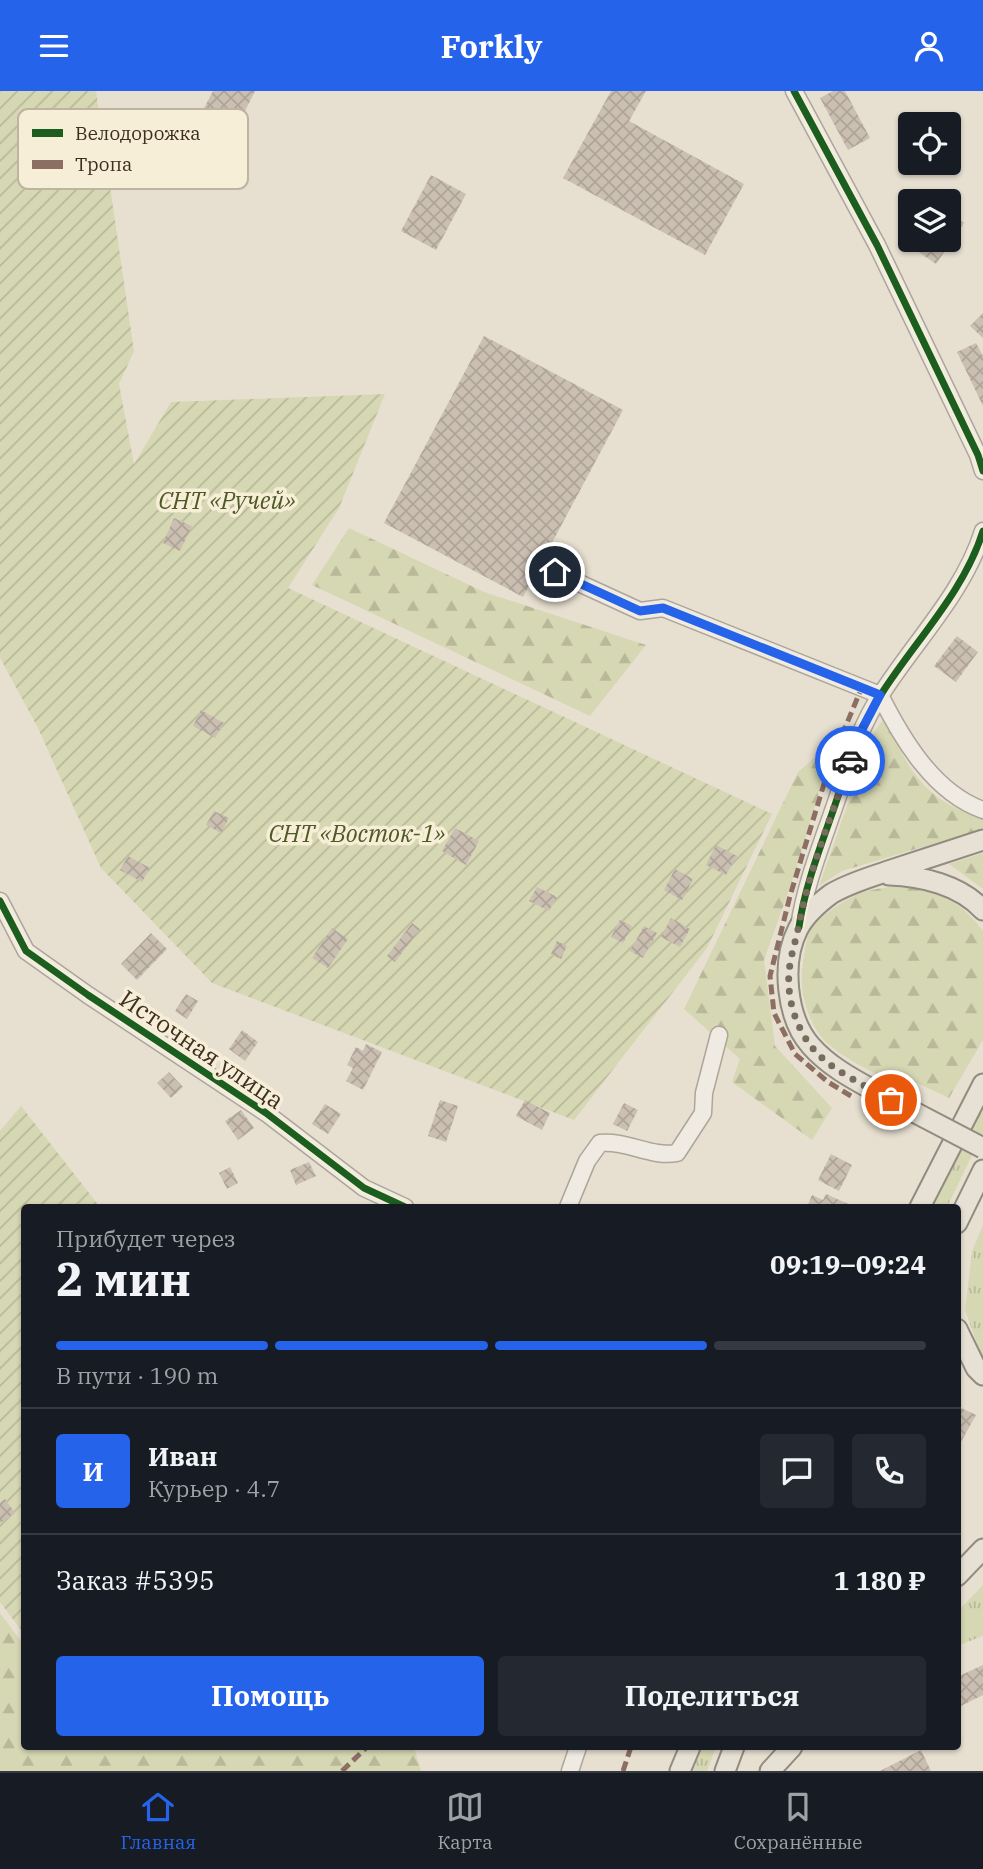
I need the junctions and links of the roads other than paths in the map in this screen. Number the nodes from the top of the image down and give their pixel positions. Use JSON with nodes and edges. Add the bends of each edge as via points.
{"nodes":[{"id":1,"x":794,"y":91,"type":"edge"},
{"id":2,"x":983,"y":471,"type":"edge"},
{"id":3,"x":983,"y":531,"type":"edge"},
{"id":4,"x":555,"y":572,"type":"dead end"},
{"id":5,"x":880,"y":695,"type":"junction"},
{"id":6,"x":983,"y":810,"type":"edge"},
{"id":7,"x":983,"y":840,"type":"edge"},
{"id":8,"x":874,"y":876,"type":"junction"},
{"id":9,"x":0,"y":901,"type":"edge"},
{"id":10,"x":983,"y":910,"type":"edge"},
{"id":11,"x":799,"y":927,"type":"junction"},
{"id":12,"x":719,"y":1035,"type":"dead end"},
{"id":13,"x":983,"y":1081,"type":"edge"},
{"id":14,"x":983,"y":1148,"type":"edge"},
{"id":15,"x":983,"y":1170,"type":"edge"},
{"id":16,"x":399,"y":1204,"type":"edge"},
{"id":17,"x":569,"y":1204,"type":"edge"},
{"id":18,"x":922,"y":1204,"type":"edge"},
{"id":19,"x":961,"y":1215,"type":"edge"},
{"id":20,"x":961,"y":1337,"type":"edge"},
{"id":21,"x":983,"y":1375,"type":"edge"},
{"id":22,"x":983,"y":1549,"type":"edge"},
{"id":23,"x":961,"y":1572,"type":"edge"},
{"id":24,"x":577,"y":1750,"type":"edge"},
{"id":25,"x":689,"y":1750,"type":"edge"},
{"id":26,"x":733,"y":1750,"type":"edge"},
{"id":27,"x":789,"y":1750,"type":"edge"},
{"id":28,"x":570,"y":1771,"type":"edge"},
{"id":29,"x":680,"y":1771,"type":"edge"},
{"id":30,"x":725,"y":1771,"type":"edge"},
{"id":31,"x":770,"y":1771,"type":"edge"}],
"edges":[{"from":1,"to":2,"type":"street","via":[[877,245]]},
{"from":3,"to":5,"type":"street","via":[[951,594]]},
{"from":4,"to":5,"type":"street","via":[[640,611],[663,608]]},
{"from":5,"to":6,"type":"street","via":[[926,768],[959,798]]},
{"from":5,"to":11,"type":"street","via":[[859,735],[803,897]]},
{"from":7,"to":8,"type":"main road"},
{"from":8,"to":10,"type":"main road","via":[[938,884],[971,898]]},
{"from":8,"to":11,"type":"main road","via":[[833,893]]},
{"from":9,"to":16,"type":"street","name":"Источная улица","via":[[26,951],[266,1113],[364,1188]]},
{"from":11,"to":14,"type":"main road","bridge":true,"via":[[789,988],[798,1026],[808,1044],[841,1072]]},
{"from":12,"to":17,"type":"street","via":[[702,1113],[677,1153],[667,1155],[614,1141],[600,1143],[587,1161]]},
{"from":13,"to":18,"type":"main road"},
{"from":15,"to":19,"type":"main road"},
{"from":20,"to":21,"type":"main road"},
{"from":22,"to":23,"type":"main road"},
{"from":24,"to":28,"type":"street"},
{"from":25,"to":29,"type":"main road"},
{"from":26,"to":30,"type":"main road"},
{"from":27,"to":31,"type":"main road"}]}
